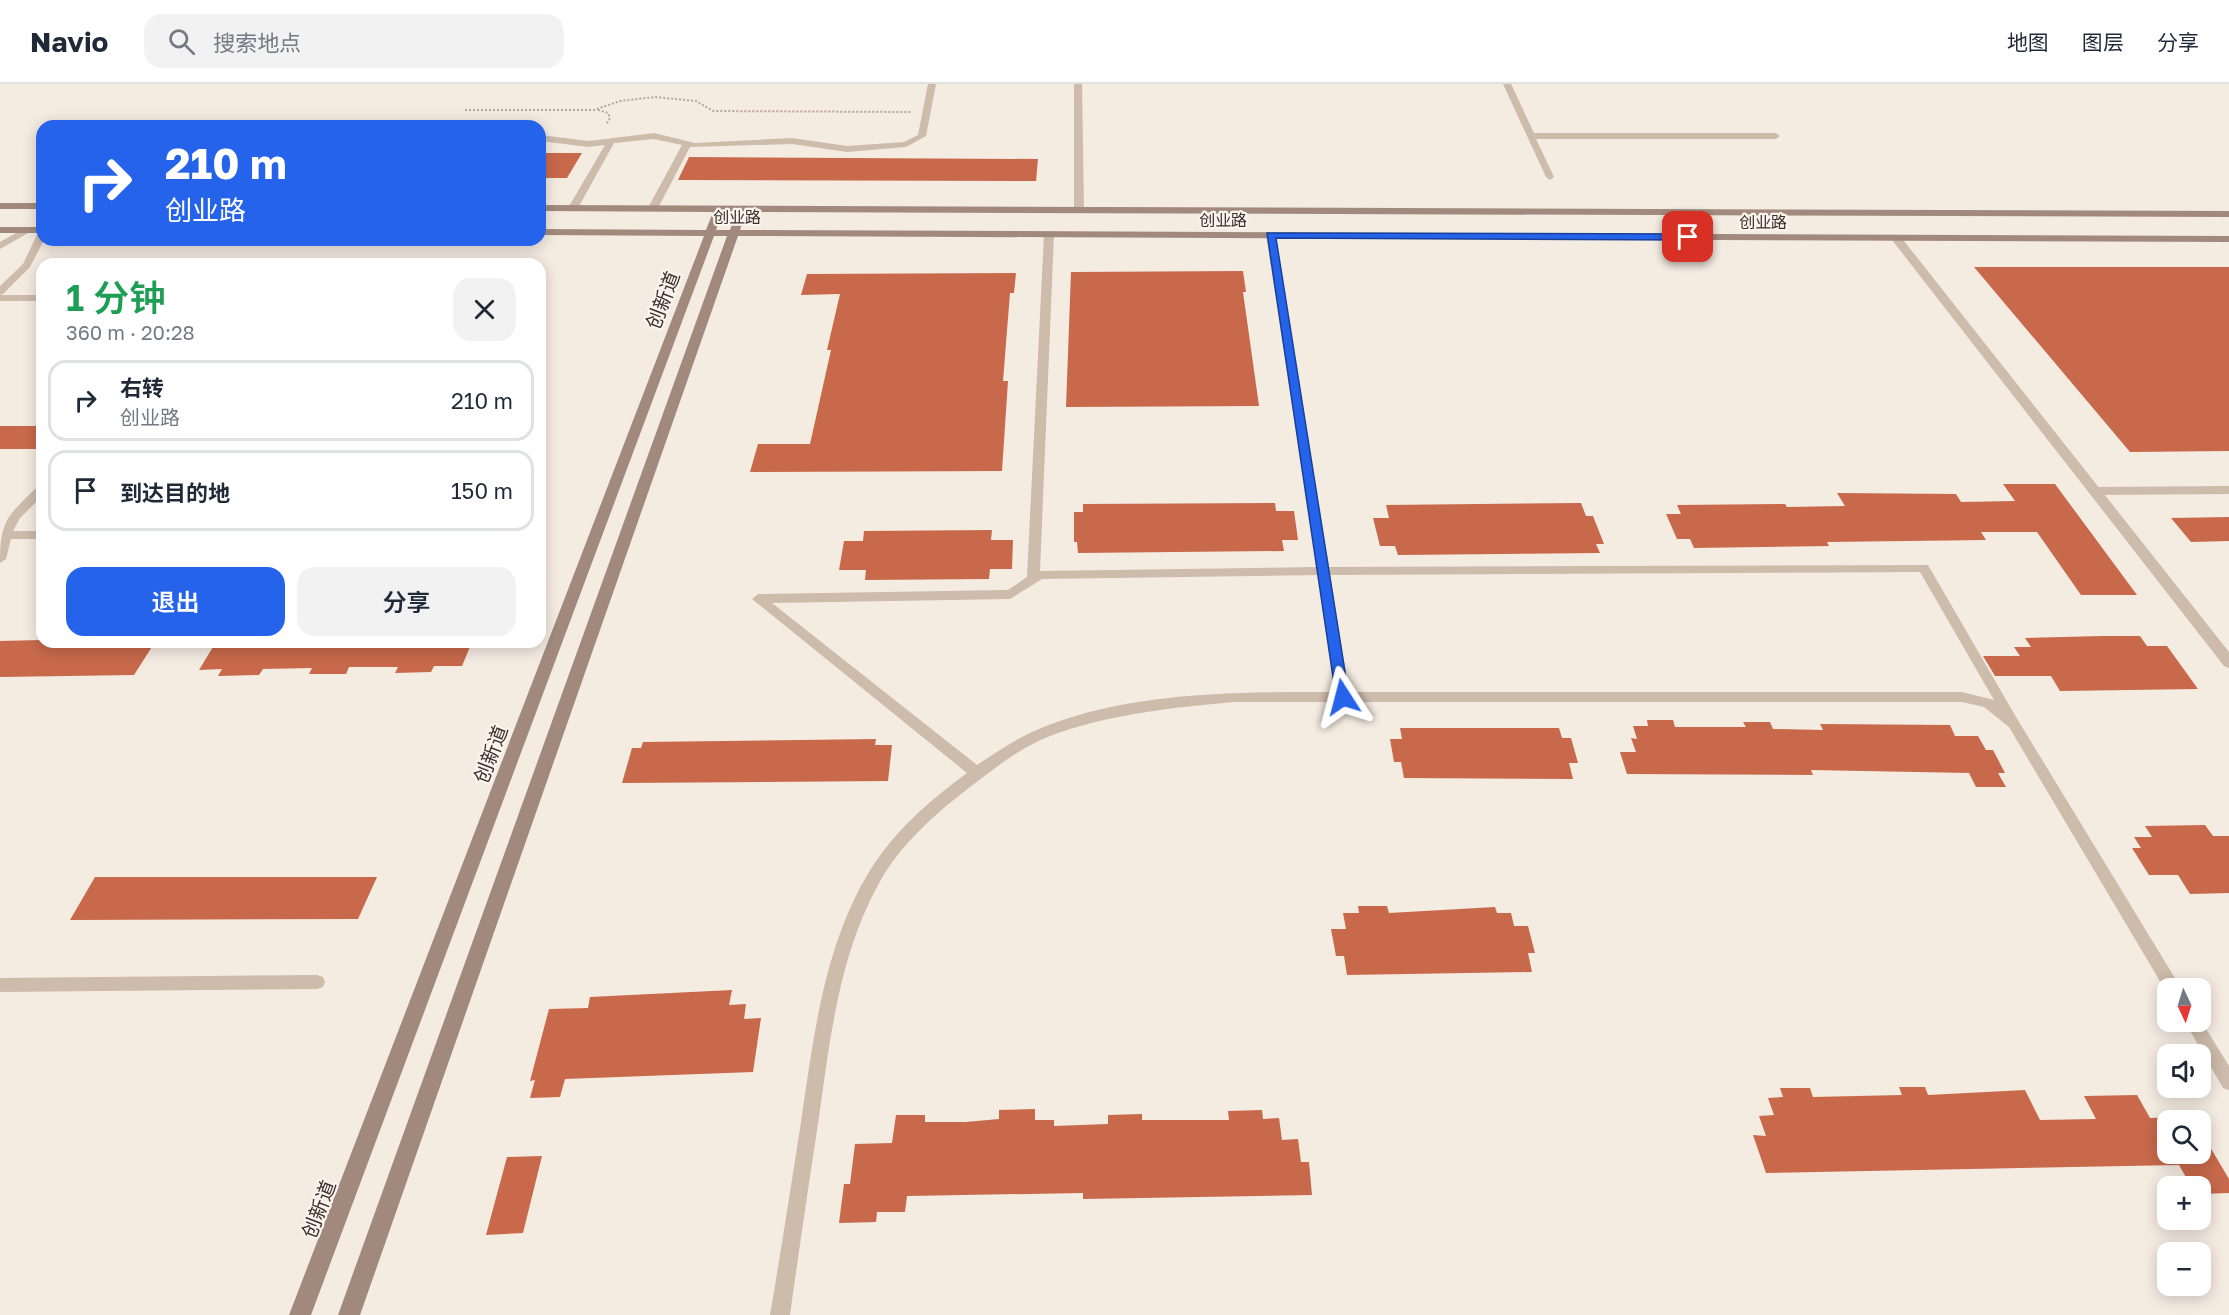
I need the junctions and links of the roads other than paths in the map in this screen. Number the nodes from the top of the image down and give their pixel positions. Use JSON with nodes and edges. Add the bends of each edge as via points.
{"nodes":[{"id":1,"x":932,"y":84,"type":"edge"},
{"id":2,"x":1078,"y":84,"type":"edge"},
{"id":3,"x":1507,"y":84,"type":"edge"},
{"id":4,"x":1531,"y":136,"type":"junction"},
{"id":5,"x":1776,"y":136,"type":"dead end"},
{"id":6,"x":546,"y":139,"type":"edge"},
{"id":7,"x":611,"y":141,"type":"junction"},
{"id":8,"x":687,"y":144,"type":"junction"},
{"id":9,"x":1550,"y":177,"type":"dead end"},
{"id":10,"x":0,"y":206,"type":"edge"},
{"id":11,"x":36,"y":206,"type":"edge"},
{"id":12,"x":546,"y":208,"type":"edge"},
{"id":13,"x":573,"y":208,"type":"junction"},
{"id":14,"x":653,"y":208,"type":"junction"},
{"id":15,"x":719,"y":209,"type":"junction"},
{"id":16,"x":742,"y":209,"type":"junction"},
{"id":17,"x":1079,"y":210,"type":"junction"},
{"id":18,"x":2229,"y":214,"type":"edge"},
{"id":19,"x":0,"y":230,"type":"edge"},
{"id":20,"x":27,"y":230,"type":"junction"},
{"id":21,"x":36,"y":230,"type":"edge"},
{"id":22,"x":546,"y":232,"type":"edge"},
{"id":23,"x":710,"y":232,"type":"junction"},
{"id":24,"x":734,"y":232,"type":"junction"},
{"id":25,"x":1049,"y":234,"type":"junction"},
{"id":26,"x":1270,"y":235,"type":"junction"},
{"id":27,"x":1896,"y":238,"type":"junction"},
{"id":28,"x":2228,"y":241,"type":"edge"},
{"id":29,"x":0,"y":246,"type":"edge"},
{"id":30,"x":36,"y":246,"type":"edge"},
{"id":31,"x":0,"y":292,"type":"edge"},
{"id":32,"x":0,"y":298,"type":"edge"},
{"id":33,"x":36,"y":298,"type":"edge"},
{"id":34,"x":2229,"y":490,"type":"edge"},
{"id":35,"x":2095,"y":491,"type":"junction"},
{"id":36,"x":36,"y":495,"type":"edge"},
{"id":37,"x":36,"y":535,"type":"edge"},
{"id":38,"x":7,"y":536,"type":"junction"},
{"id":39,"x":0,"y":559,"type":"edge"},
{"id":40,"x":1323,"y":571,"type":"junction"},
{"id":41,"x":1033,"y":579,"type":"junction"},
{"id":42,"x":2229,"y":662,"type":"edge"},
{"id":43,"x":1343,"y":697,"type":"junction"},
{"id":44,"x":2014,"y":723,"type":"junction"},
{"id":45,"x":977,"y":773,"type":"junction"},
{"id":46,"x":2167,"y":978,"type":"edge"},
{"id":47,"x":317,"y":982,"type":"dead end"},
{"id":48,"x":0,"y":985,"type":"edge"},
{"id":49,"x":2199,"y":1032,"type":"edge"},
{"id":50,"x":2229,"y":1082,"type":"edge"},
{"id":51,"x":300,"y":1315,"type":"edge"},
{"id":52,"x":349,"y":1315,"type":"edge"},
{"id":53,"x":780,"y":1315,"type":"edge"}],
"edges":[{"from":1,"to":8,"type":"lane","via":[[922,136],[906,144],[847,149],[792,141]]},
{"from":2,"to":17,"type":"lane"},
{"from":3,"to":4,"type":"lane"},
{"from":4,"to":5,"type":"lane"},
{"from":4,"to":9,"type":"lane"},
{"from":6,"to":7,"type":"lane","via":[[589,144]]},
{"from":7,"to":8,"type":"lane","via":[[654,136]]},
{"from":7,"to":13,"type":"lane"},
{"from":8,"to":14,"type":"lane"},
{"from":10,"to":11,"type":"main road"},
{"from":12,"to":13,"type":"main road","name":"创业路"},
{"from":13,"to":14,"type":"main road","name":"创业路"},
{"from":14,"to":15,"type":"main road","name":"创业路"},
{"from":15,"to":16,"type":"main road","name":"创业路"},
{"from":15,"to":23,"type":"main road","name":"创新道"},
{"from":16,"to":17,"type":"main road","name":"创业路"},
{"from":16,"to":24,"type":"main road"},
{"from":17,"to":18,"type":"main road","name":"创业路"},
{"from":19,"to":20,"type":"main road"},
{"from":20,"to":21,"type":"main road"},
{"from":20,"to":29,"type":"lane"},
{"from":22,"to":23,"type":"main road","name":"创业路"},
{"from":23,"to":24,"type":"main road","name":"创业路"},
{"from":23,"to":51,"type":"main road","name":"创新道"},
{"from":24,"to":25,"type":"main road","name":"创业路"},
{"from":24,"to":52,"type":"main road"},
{"from":25,"to":26,"type":"main road","name":"创业路"},
{"from":25,"to":41,"type":"lane"},
{"from":26,"to":27,"type":"main road","name":"创业路"},
{"from":26,"to":40,"type":"lane"},
{"from":27,"to":28,"type":"main road","name":"创业路"},
{"from":27,"to":35,"type":"street"},
{"from":30,"to":31,"type":"lane","via":[[27,265]]},
{"from":32,"to":33,"type":"lane"},
{"from":34,"to":35,"type":"lane"},
{"from":35,"to":42,"type":"street"},
{"from":36,"to":38,"type":"lane","via":[[16,515]]},
{"from":37,"to":38,"type":"lane"},
{"from":38,"to":39,"type":"lane"},
{"from":40,"to":41,"type":"lane","via":[[1040,575]]},
{"from":40,"to":43,"type":"lane"},
{"from":40,"to":44,"type":"lane","via":[[1924,568]]},
{"from":41,"to":45,"type":"lane","via":[[1010,594],[758,598]]},
{"from":43,"to":44,"type":"lane","via":[[1962,697],[1988,703]]},
{"from":43,"to":45,"type":"lane","via":[[1233,697],[1176,702],[1106,715],[1044,733]]},
{"from":44,"to":46,"type":"lane"},
{"from":45,"to":53,"type":"lane","via":[[904,836],[873,880],[845,943],[825,1016]]},
{"from":47,"to":48,"type":"lane"},
{"from":49,"to":50,"type":"lane"}]}
